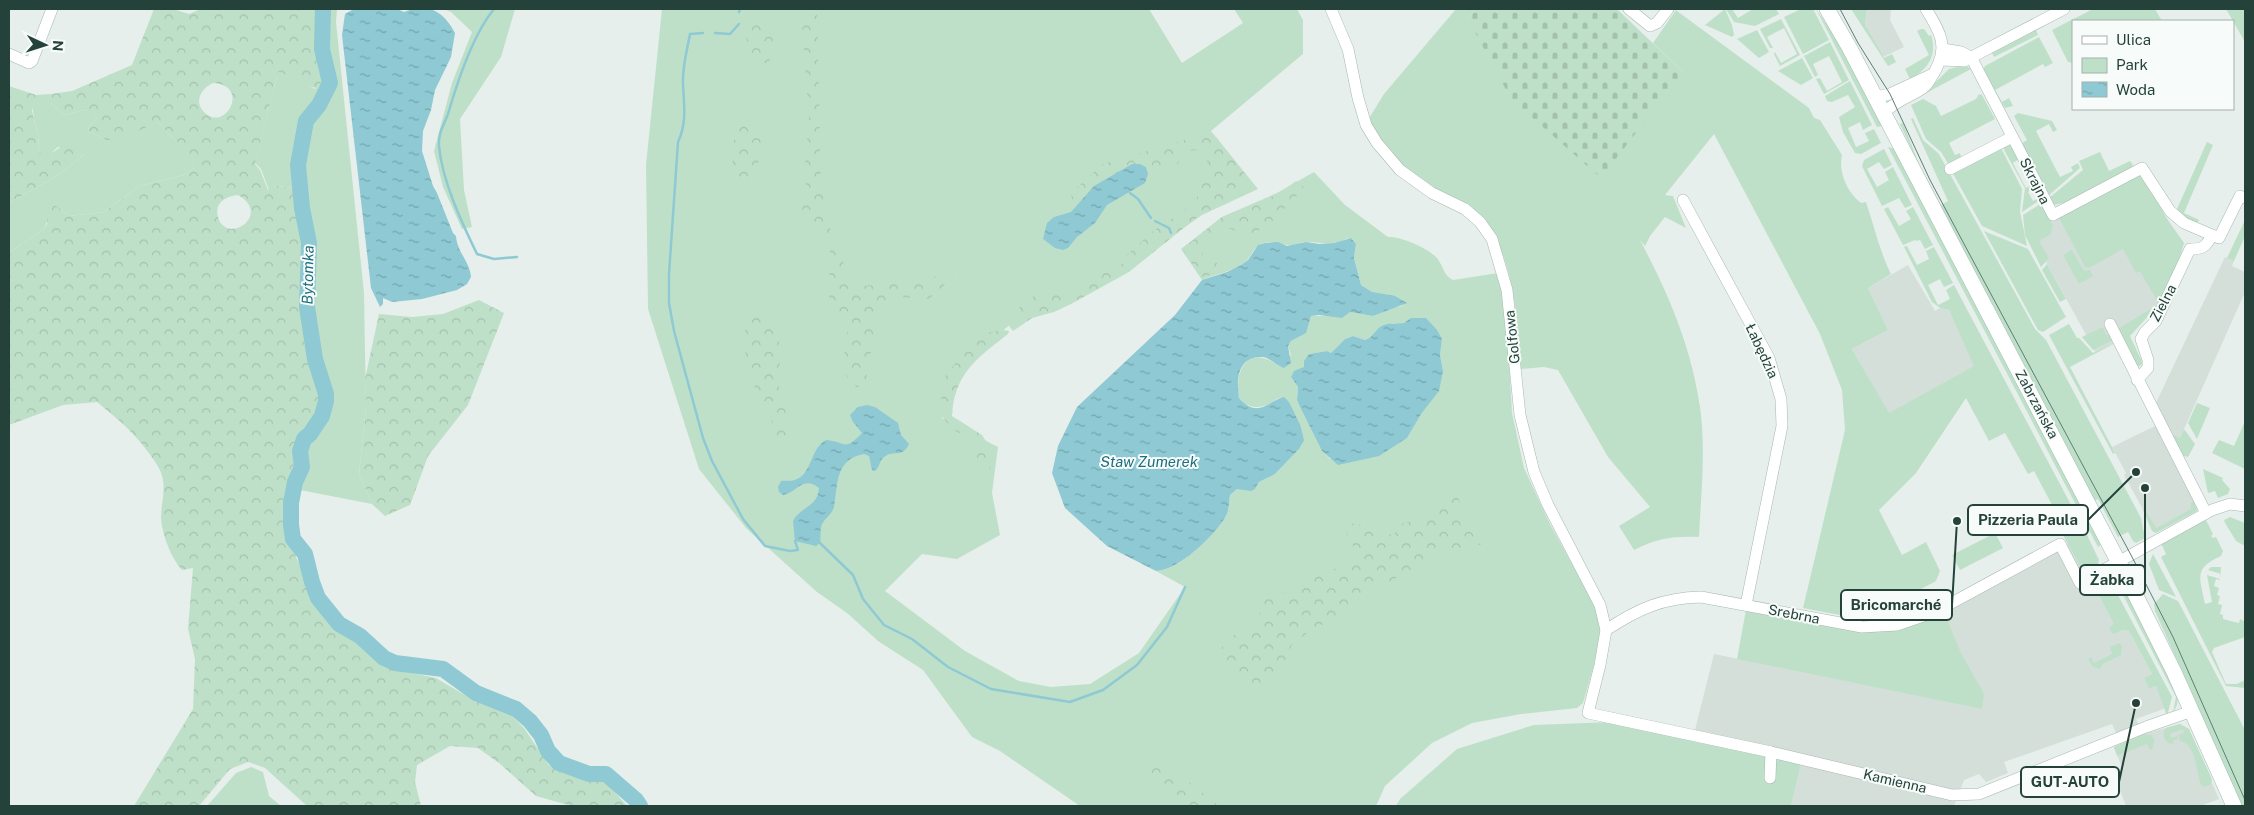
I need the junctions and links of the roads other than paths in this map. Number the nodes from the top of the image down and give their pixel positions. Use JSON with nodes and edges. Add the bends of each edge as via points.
{"nodes":[{"id":1,"x":52,"y":9,"type":"edge"},
{"id":2,"x":1331,"y":9,"type":"edge"},
{"id":3,"x":1628,"y":9,"type":"edge"},
{"id":4,"x":1668,"y":9,"type":"edge"},
{"id":5,"x":1827,"y":9,"type":"edge"},
{"id":6,"x":1926,"y":9,"type":"edge"},
{"id":7,"x":2064,"y":9,"type":"edge"},
{"id":8,"x":9,"y":54,"type":"edge"},
{"id":9,"x":1942,"y":54,"type":"junction"},
{"id":10,"x":1971,"y":57,"type":"junction"},
{"id":11,"x":1933,"y":74,"type":"junction"},
{"id":12,"x":1876,"y":98,"type":"junction"},
{"id":13,"x":1884,"y":113,"type":"junction"},
{"id":14,"x":2012,"y":137,"type":"junction"},
{"id":15,"x":1950,"y":169,"type":"dead end"},
{"id":16,"x":2245,"y":198,"type":"edge"},
{"id":17,"x":1683,"y":200,"type":"dead end"},
{"id":18,"x":2212,"y":235,"type":"junction"},
{"id":19,"x":2110,"y":324,"type":"dead end"},
{"id":20,"x":2137,"y":380,"type":"junction"},
{"id":21,"x":2245,"y":506,"type":"edge"},
{"id":22,"x":2206,"y":513,"type":"junction"},
{"id":23,"x":2118,"y":562,"type":"junction"},
{"id":24,"x":1746,"y":605,"type":"junction"},
{"id":25,"x":1606,"y":630,"type":"junction"},
{"id":26,"x":2192,"y":711,"type":"junction"},
{"id":27,"x":1588,"y":713,"type":"joint"},
{"id":28,"x":1772,"y":752,"type":"junction"},
{"id":29,"x":1770,"y":778,"type":"dead end"},
{"id":30,"x":2234,"y":806,"type":"edge"}],
"edges":[{"from":1,"to":8,"type":"street","via":[[32,61],[29,63]]},
{"from":2,"to":25,"type":"street","name":"Golfowa","via":[[1348,50],[1366,125],[1377,143],[1400,170],[1432,193],[1465,209],[1492,238],[1507,290],[1520,415],[1534,472],[1600,605]]},
{"from":3,"to":4,"type":"street","via":[[1650,26]]},
{"from":5,"to":12,"type":"main road","name":"Zabrzańska"},
{"from":6,"to":9,"type":"street","via":[[1940,34]]},
{"from":7,"to":10,"type":"street"},
{"from":9,"to":10,"type":"street","via":[[1961,52]]},
{"from":9,"to":11,"type":"street"},
{"from":10,"to":14,"type":"street","name":"Skrajna"},
{"from":11,"to":12,"type":"street"},
{"from":11,"to":13,"type":"street","via":[[1927,85]]},
{"from":12,"to":13,"type":"main road","name":"Zabrzańska"},
{"from":13,"to":23,"type":"main road","name":"Zabrzańska"},
{"from":14,"to":15,"type":"street"},
{"from":14,"to":18,"type":"street","name":"Skrajna","via":[[2053,215],[2142,168],[2170,212],[2184,223]]},
{"from":16,"to":18,"type":"street","via":[[2240,196],[2219,238]]},
{"from":17,"to":24,"type":"street","name":"Łabędzia","via":[[1769,358],[1781,399],[1782,426]]},
{"from":18,"to":20,"type":"street","name":"Zielna","via":[[2207,246],[2190,249],[2156,322],[2141,339],[2148,368]]},
{"from":19,"to":20,"type":"street"},
{"from":20,"to":22,"type":"street"},
{"from":21,"to":22,"type":"street","via":[[2230,504]]},
{"from":22,"to":23,"type":"street"},
{"from":23,"to":24,"type":"street","name":"Srebrna","via":[[2080,583],[2060,544],[1935,612],[1897,625],[1862,627]]},
{"from":23,"to":26,"type":"main road","name":"Zabrzańska"},
{"from":24,"to":25,"type":"street","name":"Srebrna","via":[[1701,597],[1675,597],[1627,616]]},
{"from":25,"to":27,"type":"street","name":"Golfowa"},
{"from":26,"to":28,"type":"street","name":"Kamienna","via":[[1967,796]]},
{"from":26,"to":30,"type":"main road","name":"Zabrzańska"},
{"from":27,"to":28,"type":"street","name":"Kamienna"},
{"from":28,"to":29,"type":"street"}]}
